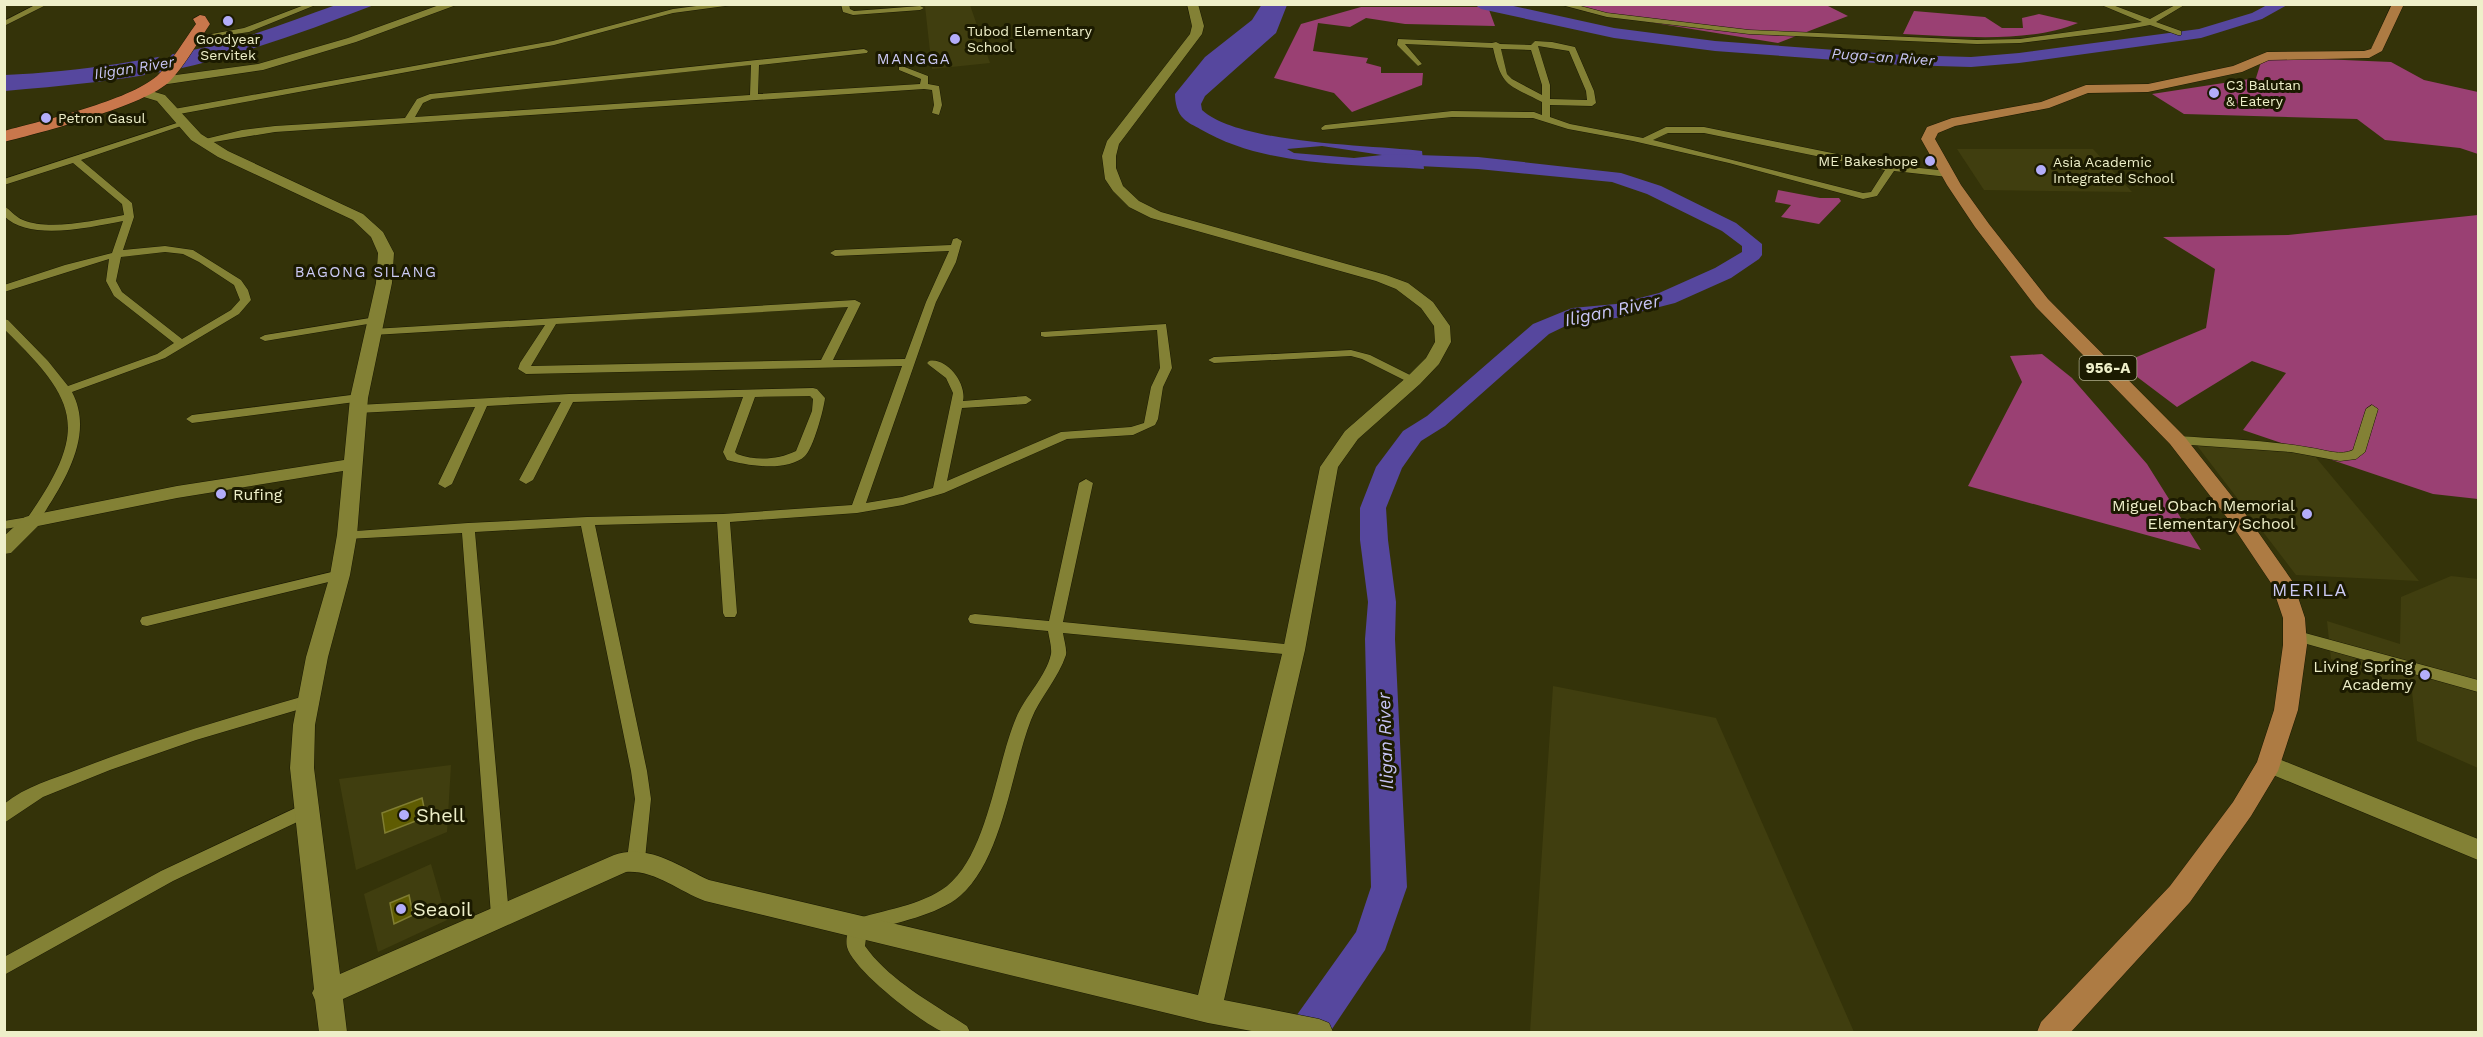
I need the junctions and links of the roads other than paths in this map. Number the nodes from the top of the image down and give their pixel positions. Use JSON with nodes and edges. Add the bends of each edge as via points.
{"nodes":[{"id":1,"x":19,"y":4,"type":"edge"},
{"id":2,"x":208,"y":4,"type":"edge"},
{"id":3,"x":315,"y":4,"type":"edge"},
{"id":4,"x":454,"y":4,"type":"edge"},
{"id":5,"x":737,"y":4,"type":"edge"},
{"id":6,"x":845,"y":4,"type":"edge"},
{"id":7,"x":1192,"y":4,"type":"edge"},
{"id":8,"x":1561,"y":4,"type":"edge"},
{"id":9,"x":2102,"y":4,"type":"edge"},
{"id":10,"x":2183,"y":4,"type":"edge"},
{"id":11,"x":2398,"y":4,"type":"edge"},
{"id":12,"x":920,"y":8,"type":"dead end"},
{"id":13,"x":2149,"y":23,"type":"junction"},
{"id":14,"x":4,"y":24,"type":"edge"},
{"id":15,"x":2178,"y":33,"type":"dead end"},
{"id":16,"x":188,"y":40,"type":"junction"},
{"id":17,"x":1496,"y":44,"type":"junction"},
{"id":18,"x":1534,"y":48,"type":"junction"},
{"id":19,"x":864,"y":51,"type":"dead end"},
{"id":20,"x":755,"y":62,"type":"junction"},
{"id":21,"x":1419,"y":64,"type":"dead end"},
{"id":22,"x":902,"y":68,"type":"dead end"},
{"id":23,"x":153,"y":82,"type":"junction"},
{"id":24,"x":924,"y":86,"type":"junction"},
{"id":25,"x":754,"y":97,"type":"junction"},
{"id":26,"x":1548,"y":102,"type":"junction"},
{"id":27,"x":936,"y":113,"type":"dead end"},
{"id":28,"x":179,"y":118,"type":"junction"},
{"id":29,"x":409,"y":119,"type":"junction"},
{"id":30,"x":1546,"y":119,"type":"junction"},
{"id":31,"x":1325,"y":128,"type":"dead end"},
{"id":32,"x":4,"y":137,"type":"edge"},
{"id":33,"x":1645,"y":140,"type":"junction"},
{"id":34,"x":202,"y":141,"type":"junction"},
{"id":35,"x":74,"y":159,"type":"junction"},
{"id":36,"x":1891,"y":168,"type":"junction"},
{"id":37,"x":1948,"y":174,"type":"junction"},
{"id":38,"x":4,"y":182,"type":"edge"},
{"id":39,"x":6,"y":214,"type":"edge"},
{"id":40,"x":129,"y":217,"type":"junction"},
{"id":41,"x":835,"y":253,"type":"dead end"},
{"id":42,"x":115,"y":256,"type":"junction"},
{"id":43,"x":4,"y":289,"type":"edge"},
{"id":44,"x":553,"y":321,"type":"junction"},
{"id":45,"x":4,"y":322,"type":"edge"},
{"id":46,"x":374,"y":326,"type":"junction"},
{"id":47,"x":1045,"y":334,"type":"dead end"},
{"id":48,"x":265,"y":338,"type":"dead end"},
{"id":49,"x":182,"y":344,"type":"junction"},
{"id":50,"x":1214,"y":360,"type":"dead end"},
{"id":51,"x":910,"y":362,"type":"junction"},
{"id":52,"x":826,"y":363,"type":"junction"},
{"id":53,"x":933,"y":363,"type":"dead end"},
{"id":54,"x":1414,"y":380,"type":"junction"},
{"id":55,"x":64,"y":392,"type":"junction"},
{"id":56,"x":750,"y":394,"type":"junction"},
{"id":57,"x":569,"y":399,"type":"junction"},
{"id":58,"x":1026,"y":400,"type":"dead end"},
{"id":59,"x":483,"y":402,"type":"junction"},
{"id":60,"x":359,"y":404,"type":"junction"},
{"id":61,"x":957,"y":405,"type":"junction"},
{"id":62,"x":2372,"y":410,"type":"dead end"},
{"id":63,"x":192,"y":419,"type":"dead end"},
{"id":64,"x":2177,"y":440,"type":"junction"},
{"id":65,"x":354,"y":464,"type":"junction"},
{"id":66,"x":526,"y":480,"type":"dead end"},
{"id":67,"x":1086,"y":483,"type":"dead end"},
{"id":68,"x":445,"y":484,"type":"dead end"},
{"id":69,"x":939,"y":490,"type":"junction"},
{"id":70,"x":857,"y":509,"type":"junction"},
{"id":71,"x":723,"y":518,"type":"junction"},
{"id":72,"x":32,"y":521,"type":"junction"},
{"id":73,"x":587,"y":521,"type":"junction"},
{"id":74,"x":4,"y":525,"type":"edge"},
{"id":75,"x":468,"y":527,"type":"junction"},
{"id":76,"x":347,"y":536,"type":"junction"},
{"id":77,"x":4,"y":548,"type":"edge"},
{"id":78,"x":340,"y":575,"type":"junction"},
{"id":79,"x":730,"y":613,"type":"dead end"},
{"id":80,"x":975,"y":619,"type":"dead end"},
{"id":81,"x":147,"y":621,"type":"dead end"},
{"id":82,"x":1056,"y":627,"type":"junction"},
{"id":83,"x":2294,"y":635,"type":"junction"},
{"id":84,"x":1294,"y":650,"type":"junction"},
{"id":85,"x":2478,"y":686,"type":"edge"},
{"id":86,"x":308,"y":701,"type":"junction"},
{"id":87,"x":2269,"y":764,"type":"junction"},
{"id":88,"x":306,"y":810,"type":"junction"},
{"id":89,"x":4,"y":816,"type":"edge"},
{"id":90,"x":2478,"y":850,"type":"edge"},
{"id":91,"x":636,"y":859,"type":"junction"},
{"id":92,"x":500,"y":915,"type":"junction"},
{"id":93,"x":859,"y":926,"type":"junction"},
{"id":94,"x":4,"y":967,"type":"edge"},
{"id":95,"x":326,"y":993,"type":"junction"},
{"id":96,"x":1208,"y":1010,"type":"junction"},
{"id":97,"x":333,"y":1032,"type":"edge"},
{"id":98,"x":960,"y":1032,"type":"edge"},
{"id":99,"x":1319,"y":1032,"type":"edge"},
{"id":100,"x":2052,"y":1032,"type":"edge"}],
"edges":[{"from":1,"to":14,"type":"street","via":[[40,6]]},
{"from":2,"to":16,"type":"highway","via":[[200,19],[203,24]]},
{"from":3,"to":16,"type":"street","via":[[246,30]]},
{"from":4,"to":23,"type":"street","via":[[259,67]]},
{"from":5,"to":28,"type":"street","via":[[673,11],[554,43]]},
{"from":6,"to":12,"type":"street","via":[[846,10],[853,13]]},
{"from":7,"to":54,"type":"street","via":[[1198,26],[1196,34],[1112,144],[1108,170],[1113,183],[1132,203],[1156,215],[1402,286],[1427,305],[1442,326],[1443,342]]},
{"from":8,"to":13,"type":"street","via":[[1607,15],[1749,32],[1977,42],[2057,38]]},
{"from":9,"to":13,"type":"street"},
{"from":10,"to":13,"type":"street"},
{"from":11,"to":37,"type":"main road","number":"956-A","via":[[2376,51],[2365,55],[2267,56],[2213,75],[2148,88],[2086,89],[2044,105],[1941,125],[1932,130],[1928,139]]},
{"from":13,"to":15,"type":"street"},
{"from":16,"to":23,"type":"highway"},
{"from":17,"to":18,"type":"street"},
{"from":17,"to":21,"type":"street","via":[[1401,41]]},
{"from":17,"to":26,"type":"street","via":[[1505,78]]},
{"from":18,"to":26,"type":"street"},
{"from":18,"to":26,"type":"street","via":[[1535,43],[1542,43],[1572,49],[1592,101]]},
{"from":19,"to":20,"type":"street"},
{"from":20,"to":25,"type":"street"},
{"from":20,"to":29,"type":"street","via":[[430,97],[420,101]]},
{"from":22,"to":24,"type":"street","via":[[925,78]]},
{"from":23,"to":28,"type":"street"},
{"from":23,"to":32,"type":"highway","via":[[100,108]]},
{"from":24,"to":25,"type":"street"},
{"from":24,"to":27,"type":"street","via":[[936,88]]},
{"from":25,"to":29,"type":"street"},
{"from":26,"to":30,"type":"street"},
{"from":28,"to":34,"type":"street"},
{"from":28,"to":35,"type":"street"},
{"from":29,"to":34,"type":"street","via":[[275,129]]},
{"from":30,"to":31,"type":"street","via":[[1474,113]]},
{"from":30,"to":33,"type":"street"},
{"from":33,"to":36,"type":"street","via":[[1666,130],[1692,129]]},
{"from":33,"to":36,"type":"street","via":[[1863,196],[1874,194]]},
{"from":34,"to":46,"type":"street","via":[[370,225],[386,254]]},
{"from":35,"to":38,"type":"street"},
{"from":35,"to":40,"type":"street","via":[[128,204]]},
{"from":36,"to":37,"type":"street"},
{"from":37,"to":64,"type":"main road","number":"956-A","via":[[2042,303]]},
{"from":39,"to":40,"type":"street","via":[[32,226],[79,225]]},
{"from":40,"to":42,"type":"street"},
{"from":41,"to":51,"type":"street","via":[[956,244]]},
{"from":42,"to":43,"type":"street"},
{"from":42,"to":49,"type":"street","via":[[111,280],[118,294]]},
{"from":42,"to":49,"type":"street","via":[[148,250],[183,250],[240,283],[246,300],[235,312]]},
{"from":44,"to":46,"type":"street"},
{"from":44,"to":52,"type":"street","via":[[524,369]]},
{"from":44,"to":52,"type":"street","via":[[855,303]]},
{"from":45,"to":55,"type":"street","via":[[45,363]]},
{"from":46,"to":48,"type":"street"},
{"from":46,"to":60,"type":"street"},
{"from":47,"to":69,"type":"street","via":[[1162,326],[1166,368],[1157,387],[1149,425],[1133,431],[1065,435]]},
{"from":49,"to":55,"type":"street","via":[[139,365]]},
{"from":50,"to":54,"type":"street","via":[[1351,353]]},
{"from":51,"to":52,"type":"street"},
{"from":51,"to":70,"type":"street"},
{"from":53,"to":61,"type":"street","via":[[956,383]]},
{"from":54,"to":84,"type":"street","via":[[1351,435],[1329,467]]},
{"from":55,"to":72,"type":"street","via":[[73,409],[75,426],[59,477]]},
{"from":56,"to":56,"type":"street","via":[[819,395],[818,411],[801,453],[781,461],[742,461],[732,457],[729,452]]},
{"from":56,"to":57,"type":"street"},
{"from":57,"to":59,"type":"street"},
{"from":57,"to":66,"type":"street"},
{"from":58,"to":61,"type":"street"},
{"from":59,"to":60,"type":"street"},
{"from":59,"to":68,"type":"street"},
{"from":60,"to":63,"type":"street"},
{"from":60,"to":65,"type":"street"},
{"from":61,"to":69,"type":"street"},
{"from":62,"to":64,"type":"street","via":[[2359,452],[2351,456],[2246,443]]},
{"from":64,"to":83,"type":"main road","number":"956-A","via":[[2282,582],[2294,618]]},
{"from":65,"to":72,"type":"street","via":[[177,492]]},
{"from":65,"to":76,"type":"street"},
{"from":67,"to":82,"type":"street"},
{"from":69,"to":70,"type":"street"},
{"from":70,"to":71,"type":"street"},
{"from":71,"to":73,"type":"street"},
{"from":71,"to":79,"type":"street"},
{"from":72,"to":74,"type":"street"},
{"from":72,"to":77,"type":"street"},
{"from":73,"to":75,"type":"street"},
{"from":73,"to":91,"type":"street","via":[[639,771],[643,799]]},
{"from":75,"to":76,"type":"street"},
{"from":75,"to":92,"type":"street"},
{"from":76,"to":78,"type":"street"},
{"from":78,"to":81,"type":"street"},
{"from":78,"to":86,"type":"street"},
{"from":80,"to":82,"type":"street"},
{"from":82,"to":84,"type":"street"},
{"from":82,"to":93,"type":"street","via":[[1059,653],[1024,718],[996,811],[967,876],[953,891],[932,903]]},
{"from":83,"to":85,"type":"street"},
{"from":83,"to":87,"type":"main road","number":"956-A","via":[[2286,710]]},
{"from":84,"to":96,"type":"street"},
{"from":86,"to":88,"type":"street","via":[[302,768]]},
{"from":86,"to":89,"type":"street","via":[[132,754],[36,793]]},
{"from":87,"to":90,"type":"street"},
{"from":87,"to":100,"type":"main road","number":"956-A","via":[[2242,809],[2180,894]]},
{"from":88,"to":94,"type":"street","via":[[167,876]]},
{"from":88,"to":95,"type":"street"},
{"from":91,"to":92,"type":"street"},
{"from":91,"to":93,"type":"street","via":[[705,890]]},
{"from":92,"to":95,"type":"street"},
{"from":93,"to":96,"type":"street"},
{"from":93,"to":98,"type":"street","via":[[856,947],[862,955],[888,982]]},
{"from":95,"to":97,"type":"street"},
{"from":96,"to":99,"type":"street"}]}
